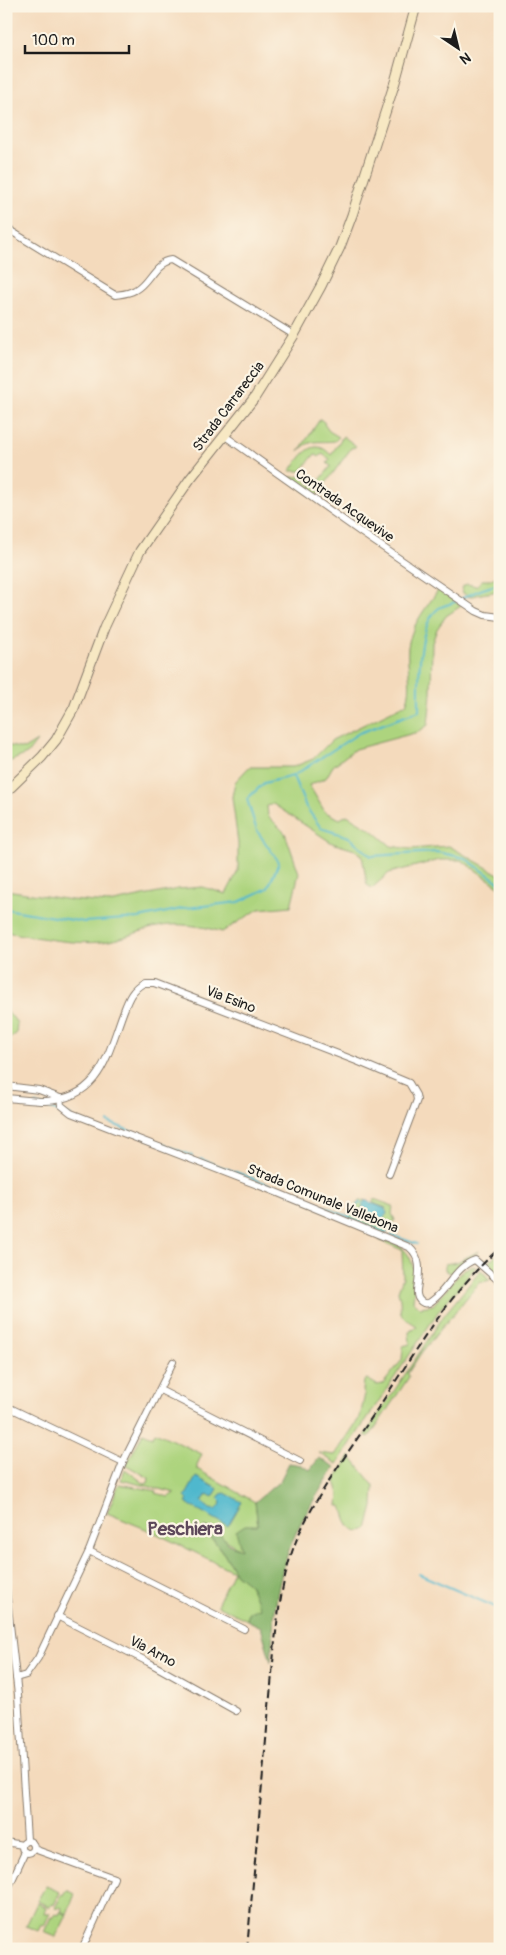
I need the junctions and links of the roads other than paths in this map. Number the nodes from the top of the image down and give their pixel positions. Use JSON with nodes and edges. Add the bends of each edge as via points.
{"nodes":[{"id":1,"x":416,"y":6,"type":"edge"},
{"id":2,"x":6,"y":228,"type":"edge"},
{"id":3,"x":294,"y":335,"type":"junction"},
{"id":4,"x":225,"y":436,"type":"junction"},
{"id":5,"x":500,"y":617,"type":"edge"},
{"id":6,"x":6,"y":792,"type":"edge"},
{"id":7,"x":6,"y":1086,"type":"edge"},
{"id":8,"x":6,"y":1098,"type":"edge"},
{"id":9,"x":60,"y":1098,"type":"junction"},
{"id":10,"x":389,"y":1174,"type":"dead end"},
{"id":11,"x":500,"y":1282,"type":"edge"},
{"id":12,"x":173,"y":1362,"type":"dead end"},
{"id":13,"x":160,"y":1390,"type":"junction"},
{"id":14,"x":6,"y":1406,"type":"edge"},
{"id":15,"x":300,"y":1461,"type":"dead end"},
{"id":16,"x":123,"y":1462,"type":"junction"},
{"id":17,"x":89,"y":1551,"type":"junction"},
{"id":18,"x":6,"y":1589,"type":"edge"},
{"id":19,"x":57,"y":1616,"type":"junction"},
{"id":20,"x":244,"y":1629,"type":"dead end"},
{"id":21,"x":16,"y":1678,"type":"junction"},
{"id":22,"x":236,"y":1711,"type":"dead end"},
{"id":23,"x":6,"y":1842,"type":"edge"},
{"id":24,"x":25,"y":1843,"type":"junction"},
{"id":25,"x":34,"y":1849,"type":"junction"},
{"id":26,"x":25,"y":1852,"type":"junction"},
{"id":27,"x":6,"y":1894,"type":"edge"},
{"id":28,"x":82,"y":1949,"type":"edge"}],
"edges":[{"from":1,"to":3,"type":"main road","name":"Strada Carrareccia","via":[[395,82],[340,247]]},
{"from":2,"to":3,"type":"street","via":[[115,295],[134,290],[160,263],[171,260]]},
{"from":3,"to":4,"type":"main road","name":"Strada Carrareccia","via":[[255,397]]},
{"from":4,"to":5,"type":"street","name":"Contrada Acquevive","via":[[467,604],[485,615]]},
{"from":4,"to":6,"type":"main road","name":"Strada Carrareccia","via":[[190,479],[140,551],[104,628],[74,708],[56,740]]},
{"from":7,"to":9,"type":"street","via":[[39,1090]]},
{"from":8,"to":9,"type":"street","name":"Via Esino","via":[[40,1101]]},
{"from":9,"to":10,"type":"street","name":"Via Esino","via":[[84,1089],[96,1078],[131,993],[144,983],[154,983],[409,1083],[417,1100]]},
{"from":9,"to":11,"type":"street","name":"Strada Comunale Vallebona","via":[[61,1105],[71,1113],[409,1247],[419,1260],[417,1297],[420,1302],[432,1302],[461,1269],[475,1260]]},
{"from":12,"to":13,"type":"street"},
{"from":13,"to":15,"type":"street"},
{"from":13,"to":16,"type":"street"},
{"from":14,"to":16,"type":"street"},
{"from":16,"to":17,"type":"street"},
{"from":17,"to":19,"type":"street"},
{"from":17,"to":20,"type":"street"},
{"from":18,"to":21,"type":"street"},
{"from":19,"to":21,"type":"street","via":[[38,1658],[26,1675]]},
{"from":19,"to":22,"type":"street","name":"Via Arno"},
{"from":21,"to":24,"type":"street"},
{"from":23,"to":24,"type":"street"},
{"from":24,"to":25,"type":"street","via":[[33,1843]]},
{"from":24,"to":26,"type":"street"},
{"from":25,"to":26,"type":"street"},
{"from":25,"to":28,"type":"street","via":[[114,1878]]},
{"from":26,"to":27,"type":"street"}]}
